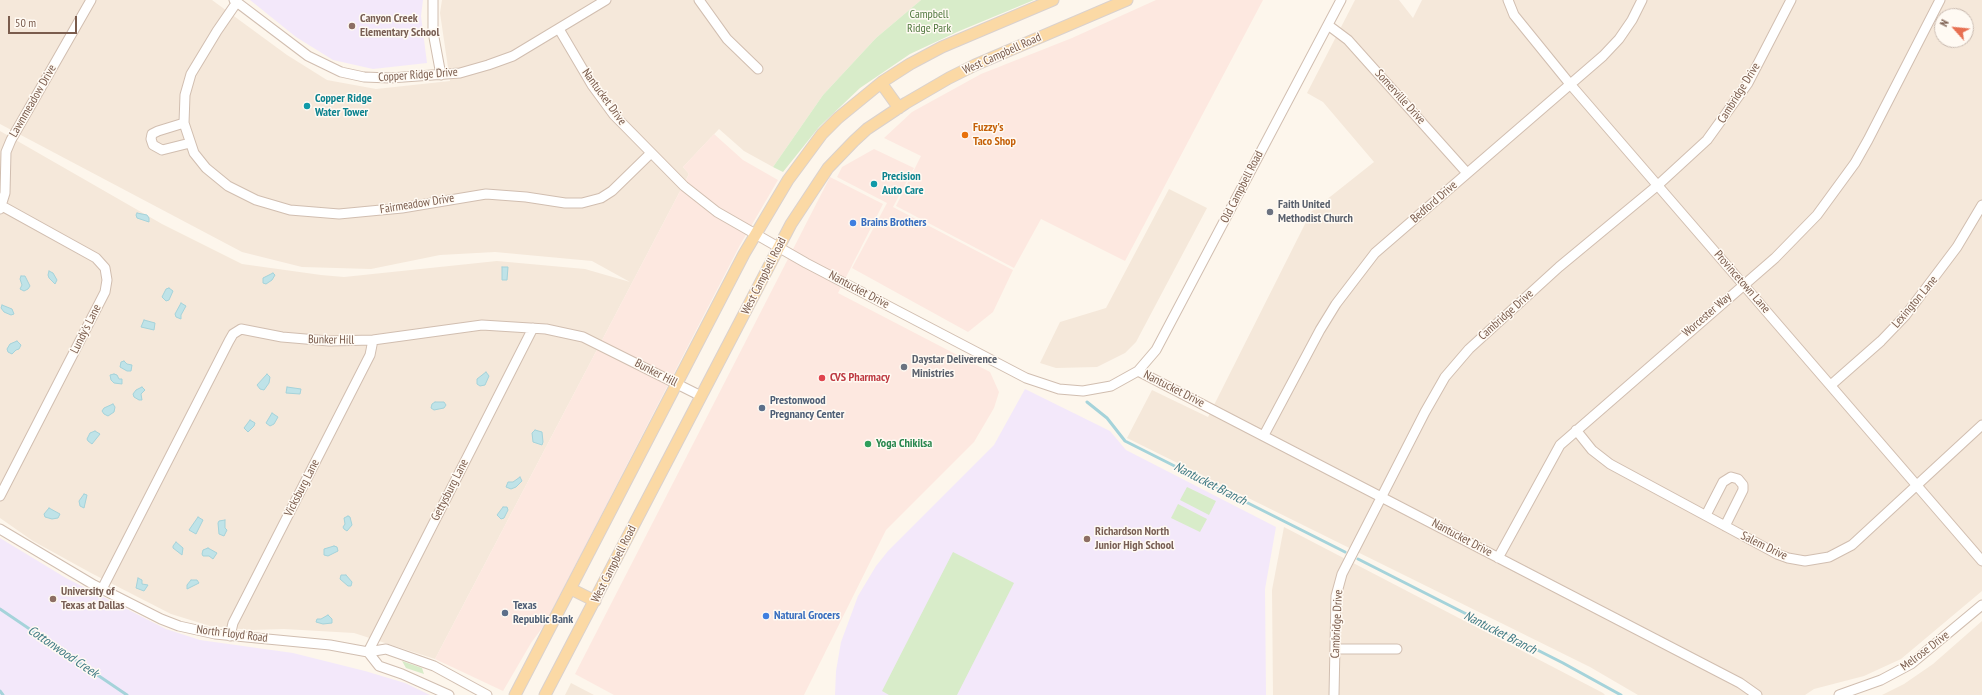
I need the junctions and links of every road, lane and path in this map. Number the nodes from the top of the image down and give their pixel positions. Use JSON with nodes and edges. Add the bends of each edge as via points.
{"nodes":[{"id":1,"x":91,"y":0,"type":"edge"},
{"id":2,"x":433,"y":0,"type":"edge"},
{"id":3,"x":606,"y":0,"type":"edge"},
{"id":4,"x":699,"y":0,"type":"edge"},
{"id":5,"x":1053,"y":0,"type":"edge"},
{"id":6,"x":1128,"y":0,"type":"edge"},
{"id":7,"x":1341,"y":0,"type":"edge"},
{"id":8,"x":1508,"y":0,"type":"edge"},
{"id":9,"x":1642,"y":0,"type":"edge"},
{"id":10,"x":1791,"y":0,"type":"edge"},
{"id":11,"x":1940,"y":0,"type":"edge"},
{"id":12,"x":236,"y":1,"type":"edge"},
{"id":13,"x":1328,"y":25,"type":"junction"},
{"id":14,"x":559,"y":29,"type":"junction"},
{"id":15,"x":758,"y":69,"type":"dead end"},
{"id":16,"x":441,"y":74,"type":"junction"},
{"id":17,"x":881,"y":83,"type":"junction"},
{"id":18,"x":1570,"y":84,"type":"junction"},
{"id":19,"x":899,"y":108,"type":"junction"},
{"id":20,"x":184,"y":123,"type":"junction"},
{"id":21,"x":190,"y":143,"type":"junction"},
{"id":22,"x":651,"y":153,"type":"junction"},
{"id":23,"x":1467,"y":173,"type":"junction"},
{"id":24,"x":1658,"y":185,"type":"junction"},
{"id":25,"x":1982,"y":205,"type":"edge"},
{"id":26,"x":1,"y":207,"type":"edge"},
{"id":27,"x":755,"y":234,"type":"junction"},
{"id":28,"x":779,"y":247,"type":"junction"},
{"id":29,"x":1743,"y":284,"type":"junction"},
{"id":30,"x":533,"y":328,"type":"junction"},
{"id":31,"x":373,"y":340,"type":"junction"},
{"id":32,"x":1138,"y":371,"type":"junction"},
{"id":33,"x":677,"y":384,"type":"junction"},
{"id":34,"x":1831,"y":385,"type":"junction"},
{"id":35,"x":701,"y":396,"type":"junction"},
{"id":36,"x":1982,"y":425,"type":"edge"},
{"id":37,"x":1576,"y":430,"type":"junction"},
{"id":38,"x":1264,"y":435,"type":"junction"},
{"id":39,"x":1916,"y":484,"type":"junction"},
{"id":40,"x":0,"y":496,"type":"edge"},
{"id":41,"x":1382,"y":496,"type":"junction"},
{"id":42,"x":1706,"y":515,"type":"junction"},
{"id":43,"x":1725,"y":526,"type":"junction"},
{"id":44,"x":0,"y":529,"type":"edge"},
{"id":45,"x":1498,"y":558,"type":"junction"},
{"id":46,"x":1982,"y":561,"type":"edge"},
{"id":47,"x":102,"y":589,"type":"junction"},
{"id":48,"x":571,"y":589,"type":"junction"},
{"id":49,"x":595,"y":601,"type":"junction"},
{"id":50,"x":1982,"y":605,"type":"edge"},
{"id":51,"x":230,"y":636,"type":"junction"},
{"id":52,"x":1335,"y":649,"type":"junction"},
{"id":53,"x":1397,"y":649,"type":"dead end"},
{"id":54,"x":368,"y":652,"type":"junction"},
{"id":55,"x":449,"y":695,"type":"edge"},
{"id":56,"x":487,"y":695,"type":"edge"},
{"id":57,"x":515,"y":695,"type":"edge"},
{"id":58,"x":545,"y":695,"type":"edge"},
{"id":59,"x":1334,"y":695,"type":"edge"},
{"id":60,"x":1757,"y":695,"type":"edge"},
{"id":61,"x":1839,"y":695,"type":"edge"}],
"edges":[{"from":1,"to":26,"type":"street","name":"Lawnmeadow Drive","via":[[11,140],[6,158]]},
{"from":2,"to":16,"type":"street","via":[[433,32]]},
{"from":3,"to":14,"type":"street","name":"Copper Ridge Drive"},
{"from":4,"to":15,"type":"street","via":[[727,39]]},
{"from":5,"to":17,"type":"main road","via":[[942,47]]},
{"from":6,"to":19,"type":"main road","name":"West Campbell Road","via":[[975,65]]},
{"from":7,"to":13,"type":"street","name":"Old Campbell Road"},
{"from":8,"to":18,"type":"street","name":"Provincetown Lane","via":[[1514,15]]},
{"from":9,"to":18,"type":"street","name":"Bedford Drive","via":[[1619,39],[1604,56]]},
{"from":10,"to":24,"type":"street","name":"Cambridge Drive","via":[[1736,102],[1707,140]]},
{"from":11,"to":29,"type":"street","name":"Worcester Way","via":[[1855,163],[1812,220],[1775,258]]},
{"from":12,"to":16,"type":"street","name":"Copper Ridge Drive","via":[[308,56],[341,72],[364,77],[390,78]]},
{"from":12,"to":20,"type":"street","name":"Fairmeadow Drive","via":[[191,74],[185,96]]},
{"from":13,"to":23,"type":"street","name":"Somerville Drive","via":[[1348,40]]},
{"from":13,"to":32,"type":"street","name":"Old Campbell Road","via":[[1170,326],[1156,350]]},
{"from":14,"to":16,"type":"street","name":"Copper Ridge Drive","via":[[513,56],[460,72]]},
{"from":14,"to":22,"type":"street","name":"Nantucket Drive","via":[[592,85],[614,115]]},
{"from":17,"to":19,"type":"main road"},
{"from":17,"to":27,"type":"main road","via":[[822,134],[788,180]]},
{"from":18,"to":23,"type":"street","name":"Bedford Drive"},
{"from":18,"to":24,"type":"street","name":"Provincetown Lane"},
{"from":19,"to":28,"type":"main road","name":"West Campbell Road","via":[[854,141],[828,168],[809,194]]},
{"from":20,"to":21,"type":"street","name":"Fairmeadow Drive"},
{"from":20,"to":21,"type":"street","via":[[158,130],[152,134],[151,139],[153,145],[162,150]]},
{"from":21,"to":22,"type":"street","name":"Fairmeadow Drive","via":[[194,153],[206,168],[221,181],[256,200],[290,210],[339,214],[402,208],[486,194],[582,203],[601,198],[612,191]]},
{"from":22,"to":27,"type":"street","name":"Nantucket Drive","via":[[703,202]]},
{"from":23,"to":38,"type":"street","name":"Bedford Drive","via":[[1375,253],[1357,276],[1320,330]]},
{"from":24,"to":29,"type":"street","name":"Provincetown Lane"},
{"from":24,"to":41,"type":"street","name":"Cambridge Drive","via":[[1559,267],[1469,349],[1452,368],[1425,412]]},
{"from":25,"to":34,"type":"street","name":"Lexington Lane","via":[[1953,252],[1905,316]]},
{"from":26,"to":40,"type":"street","name":"Lundy's Lane","via":[[96,258],[105,268],[107,280],[102,299]]},
{"from":27,"to":28,"type":"street","name":"Nantucket Drive"},
{"from":27,"to":33,"type":"main road"},
{"from":28,"to":32,"type":"street","name":"Nantucket Drive","via":[[1039,383],[1059,389],[1083,391],[1111,386]]},
{"from":28,"to":35,"type":"main road","name":"West Campbell Road"},
{"from":29,"to":34,"type":"street","name":"Provincetown Lane"},
{"from":29,"to":37,"type":"street","name":"Worcester Way"},
{"from":30,"to":31,"type":"street","name":"Bunker Hill","via":[[477,325]]},
{"from":30,"to":33,"type":"street","name":"Bunker Hill","via":[[561,331],[583,337]]},
{"from":30,"to":54,"type":"street","name":"Gettysburg Lane"},
{"from":31,"to":47,"type":"street","name":"Bunker Hill","via":[[318,341],[278,337],[244,329],[233,334]]},
{"from":31,"to":51,"type":"street","name":"Vicksburg Lane","via":[[370,355],[233,623]]},
{"from":32,"to":38,"type":"street","name":"Nantucket Drive"},
{"from":33,"to":35,"type":"street","name":"Bunker Hill"},
{"from":33,"to":48,"type":"main road"},
{"from":34,"to":39,"type":"street","name":"Provincetown Lane"},
{"from":35,"to":49,"type":"main road","name":"West Campbell Road"},
{"from":36,"to":39,"type":"street","name":"Salem Drive"},
{"from":37,"to":42,"type":"street","name":"Salem Drive","via":[[1592,450],[1610,464]]},
{"from":37,"to":45,"type":"street","name":"Worcester Way","via":[[1555,452]]},
{"from":38,"to":41,"type":"street","name":"Nantucket Drive"},
{"from":39,"to":43,"type":"street","name":"Salem Drive","via":[[1852,545],[1829,557],[1805,560],[1788,558]]},
{"from":39,"to":46,"type":"street","name":"Provincetown Lane"},
{"from":41,"to":45,"type":"street","name":"Nantucket Drive"},
{"from":41,"to":52,"type":"street","name":"Cambridge Drive","via":[[1338,584]]},
{"from":42,"to":43,"type":"street","name":"Salem Drive"},
{"from":42,"to":43,"type":"street","via":[[1722,482],[1732,477],[1738,479],[1743,490]]},
{"from":44,"to":47,"type":"street","name":"North Floyd Road"},
{"from":45,"to":60,"type":"street","name":"Nantucket Drive","via":[[1740,683]]},
{"from":47,"to":51,"type":"street","name":"North Floyd Road","via":[[178,626]]},
{"from":48,"to":49,"type":"main road"},
{"from":48,"to":57,"type":"main road"},
{"from":49,"to":58,"type":"main road","name":"West Campbell Road"},
{"from":50,"to":61,"type":"street","name":"Melrose Drive","via":[[1911,664],[1881,680]]},
{"from":51,"to":54,"type":"street","name":"North Floyd Road","via":[[330,645]]},
{"from":52,"to":53,"type":"street"},
{"from":52,"to":59,"type":"street","name":"Cambridge Drive"},
{"from":54,"to":55,"type":"street","via":[[379,666]]},
{"from":54,"to":56,"type":"street","name":"North Floyd Road","via":[[386,649],[409,656],[434,666]]}]}
